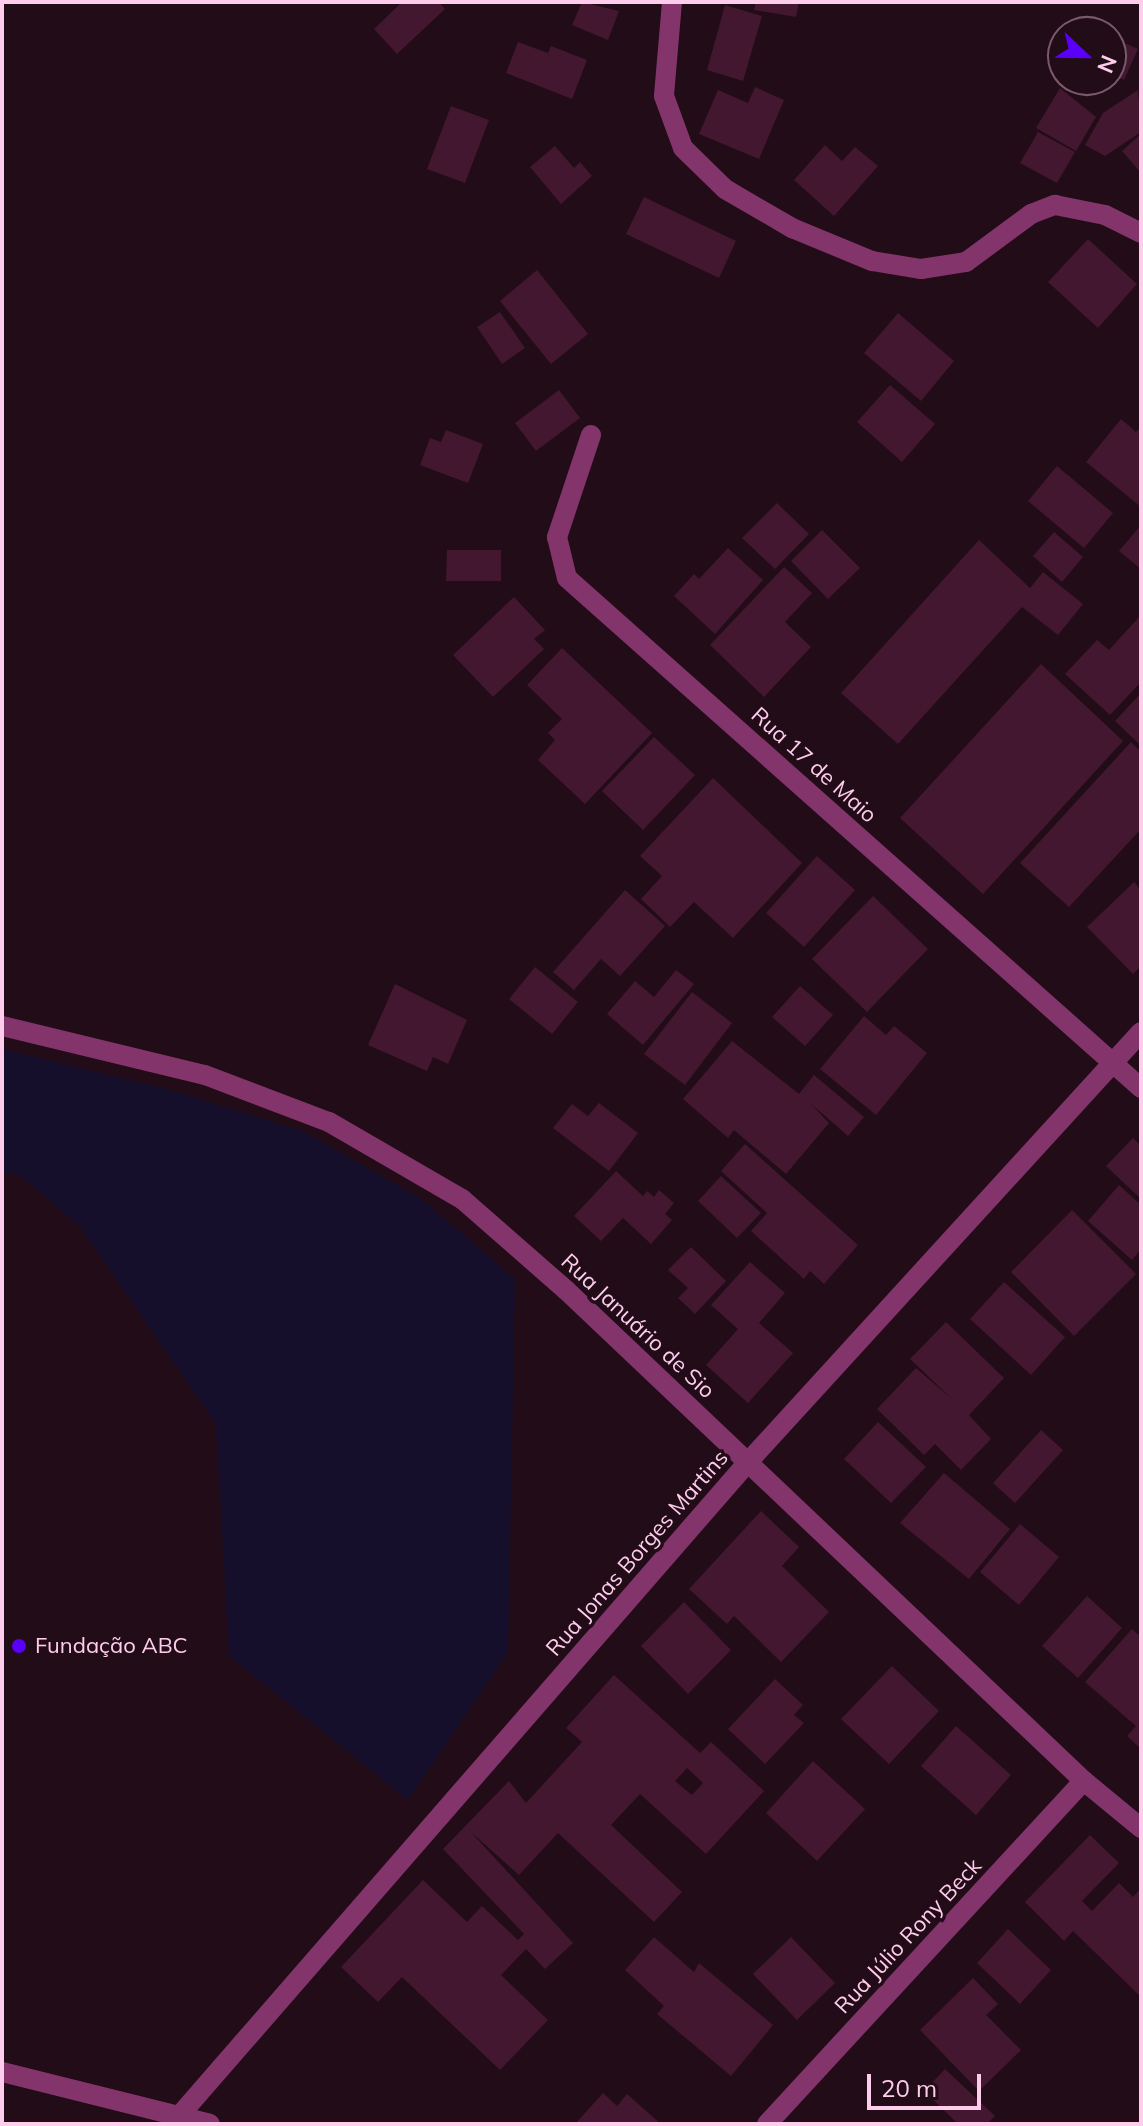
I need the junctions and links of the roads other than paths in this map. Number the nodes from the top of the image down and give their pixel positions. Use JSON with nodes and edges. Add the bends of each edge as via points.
{"nodes":[{"id":1,"x":672,"y":2,"type":"edge"},
{"id":2,"x":1141,"y":233,"type":"edge"},
{"id":3,"x":591,"y":435,"type":"dead end"},
{"id":4,"x":2,"y":1026,"type":"edge"},
{"id":5,"x":1141,"y":1032,"type":"edge"},
{"id":6,"x":1113,"y":1063,"type":"junction"},
{"id":7,"x":1141,"y":1088,"type":"edge"},
{"id":8,"x":749,"y":1461,"type":"junction"},
{"id":9,"x":1084,"y":1781,"type":"junction"},
{"id":10,"x":1141,"y":1828,"type":"edge"},
{"id":11,"x":2,"y":2072,"type":"edge"},
{"id":12,"x":180,"y":2115,"type":"junction"},
{"id":13,"x":210,"y":2124,"type":"edge"},
{"id":14,"x":767,"y":2124,"type":"edge"}],
"edges":[{"from":1,"to":2,"type":"street","via":[[664,96],[683,148],[725,189],[792,228],[872,261],[921,269],[966,262],[1031,214],[1055,205],[1105,215]]},
{"from":3,"to":6,"type":"street","name":"Rua 17 de Maio","via":[[557,537],[567,578]]},
{"from":4,"to":8,"type":"street","name":"Rua Januário de Sio","via":[[232,1086],[329,1122],[462,1199]]},
{"from":5,"to":6,"type":"street","name":"Rua Jonas Borges Martins"},
{"from":6,"to":7,"type":"street","name":"Rua 17 de Maio"},
{"from":6,"to":8,"type":"street","name":"Rua Jonas Borges Martins"},
{"from":8,"to":9,"type":"street","name":"Rua Januário de Sio"},
{"from":8,"to":12,"type":"street","name":"Rua Jonas Borges Martins"},
{"from":9,"to":10,"type":"street","name":"Rua Januário de Sio"},
{"from":9,"to":14,"type":"street","name":"Rua Júlio Rony Beck"},
{"from":11,"to":12,"type":"street"},
{"from":12,"to":13,"type":"street"}]}
